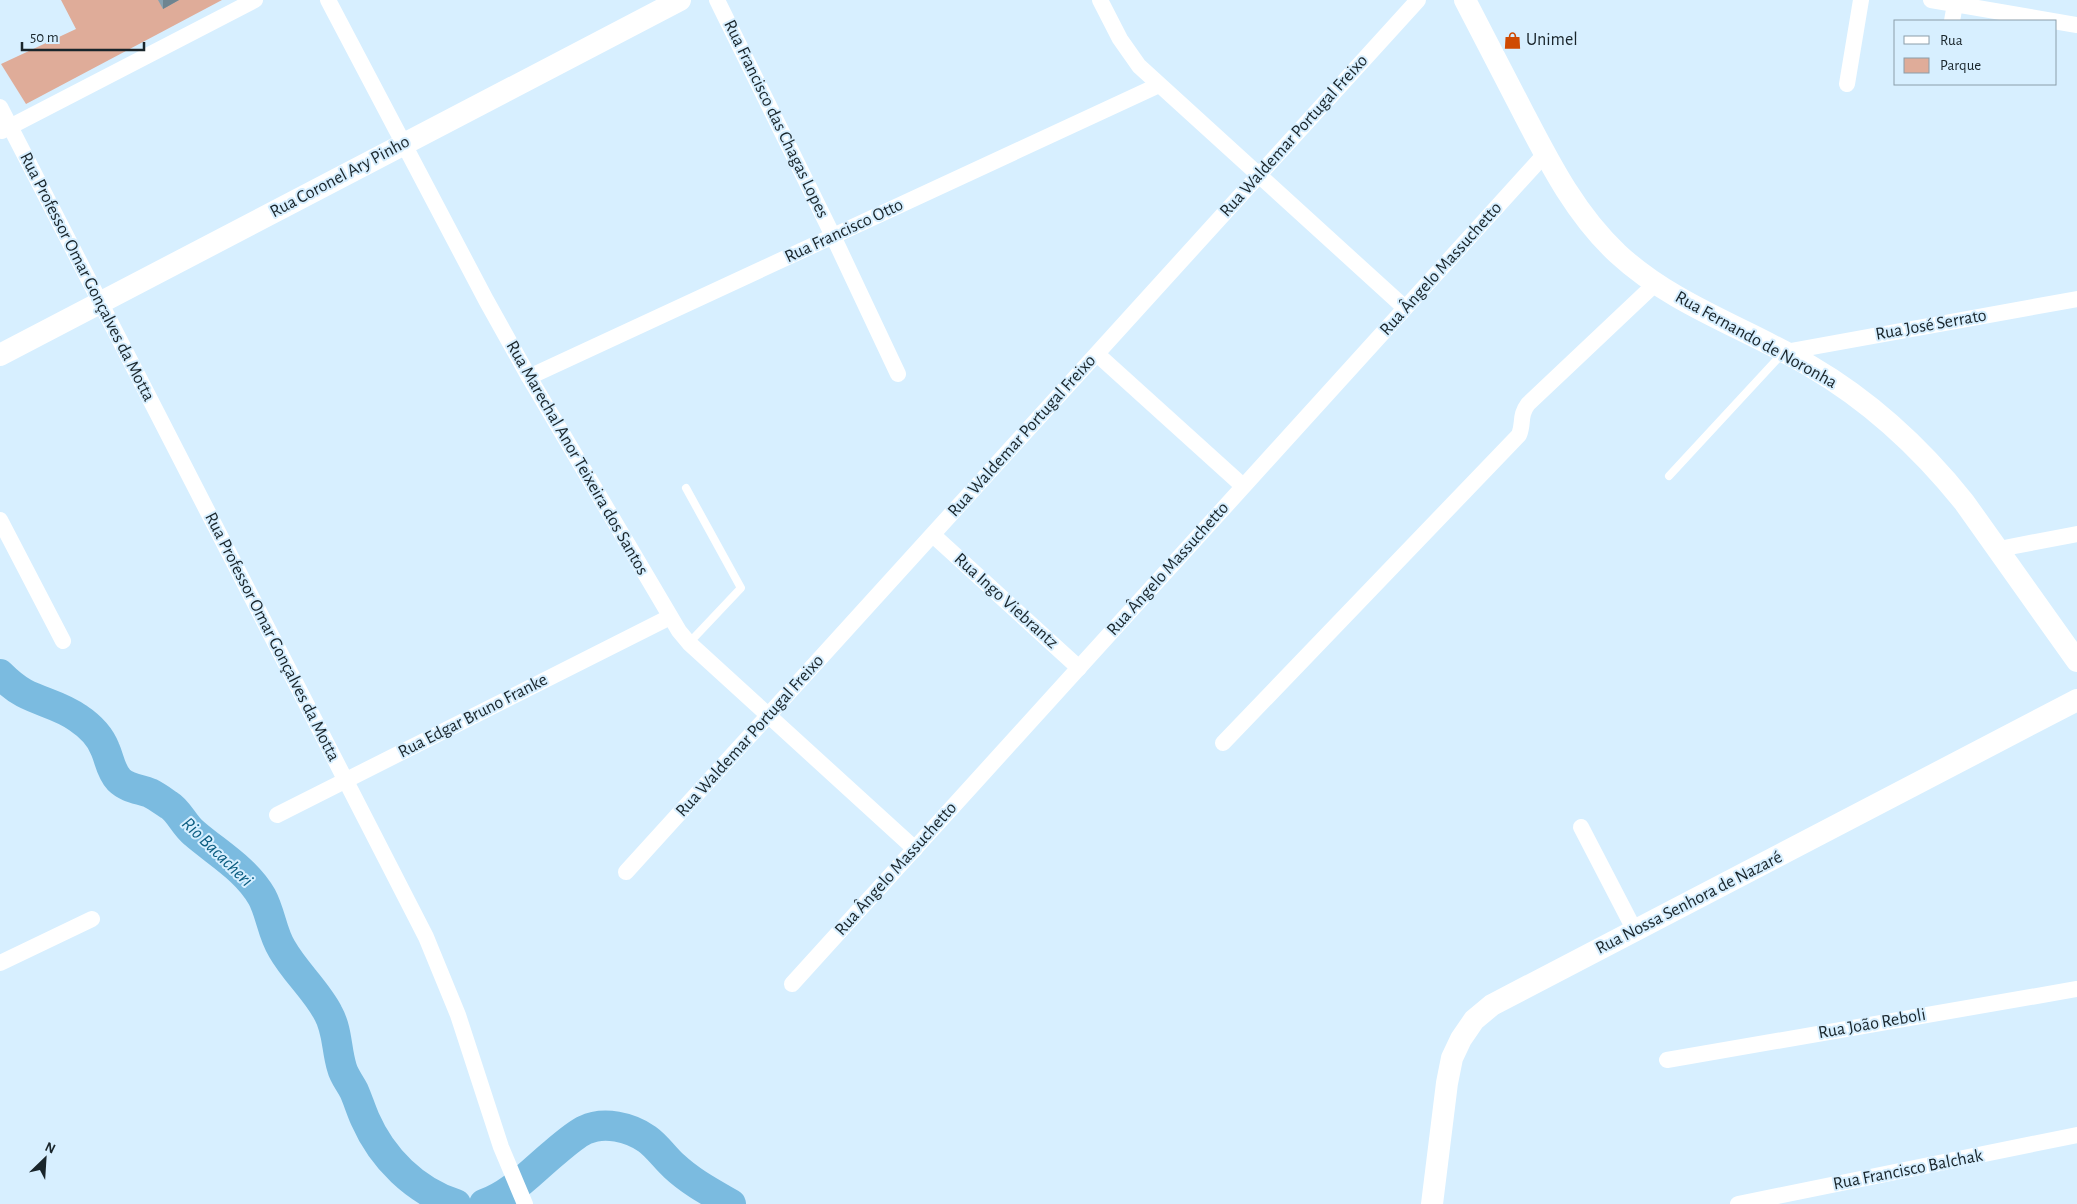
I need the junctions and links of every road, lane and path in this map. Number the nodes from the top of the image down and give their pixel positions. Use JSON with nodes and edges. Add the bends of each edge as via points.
{"nodes":[{"id":1,"x":255,"y":0,"type":"edge"},
{"id":2,"x":328,"y":0,"type":"edge"},
{"id":3,"x":680,"y":0,"type":"edge"},
{"id":4,"x":717,"y":0,"type":"edge"},
{"id":5,"x":1100,"y":0,"type":"edge"},
{"id":6,"x":1418,"y":0,"type":"edge"},
{"id":7,"x":1465,"y":0,"type":"edge"},
{"id":8,"x":1861,"y":0,"type":"edge"},
{"id":9,"x":1931,"y":0,"type":"edge"},
{"id":10,"x":1955,"y":4,"type":"junction"},
{"id":11,"x":2025,"y":8,"type":"edge"},
{"id":12,"x":1952,"y":20,"type":"edge"},
{"id":13,"x":2077,"y":24,"type":"edge"},
{"id":14,"x":1847,"y":84,"type":"dead end"},
{"id":15,"x":1160,"y":85,"type":"junction"},
{"id":16,"x":0,"y":107,"type":"edge"},
{"id":17,"x":5,"y":130,"type":"edge"},
{"id":18,"x":404,"y":144,"type":"junction"},
{"id":19,"x":1545,"y":154,"type":"junction"},
{"id":20,"x":1259,"y":175,"type":"junction"},
{"id":21,"x":833,"y":236,"type":"junction"},
{"id":22,"x":1655,"y":284,"type":"junction"},
{"id":23,"x":2077,"y":299,"type":"edge"},
{"id":24,"x":100,"y":302,"type":"junction"},
{"id":25,"x":1405,"y":308,"type":"junction"},
{"id":26,"x":1784,"y":352,"type":"junction"},
{"id":27,"x":1097,"y":354,"type":"junction"},
{"id":28,"x":0,"y":355,"type":"edge"},
{"id":29,"x":898,"y":374,"type":"dead end"},
{"id":30,"x":529,"y":377,"type":"junction"},
{"id":31,"x":1669,"y":476,"type":"dead end"},
{"id":32,"x":1243,"y":486,"type":"junction"},
{"id":33,"x":686,"y":488,"type":"dead end"},
{"id":34,"x":0,"y":520,"type":"edge"},
{"id":35,"x":932,"y":534,"type":"junction"},
{"id":36,"x":2077,"y":534,"type":"edge"},
{"id":37,"x":1998,"y":549,"type":"junction"},
{"id":38,"x":670,"y":617,"type":"junction"},
{"id":39,"x":63,"y":641,"type":"dead end"},
{"id":40,"x":689,"y":643,"type":"junction"},
{"id":41,"x":2077,"y":661,"type":"edge"},
{"id":42,"x":1079,"y":668,"type":"junction"},
{"id":43,"x":2077,"y":700,"type":"edge"},
{"id":44,"x":768,"y":716,"type":"junction"},
{"id":45,"x":1223,"y":742,"type":"dead end"},
{"id":46,"x":346,"y":780,"type":"junction"},
{"id":47,"x":277,"y":815,"type":"dead end"},
{"id":48,"x":1581,"y":827,"type":"dead end"},
{"id":49,"x":915,"y":849,"type":"junction"},
{"id":50,"x":626,"y":872,"type":"dead end"},
{"id":51,"x":92,"y":919,"type":"dead end"},
{"id":52,"x":1635,"y":932,"type":"junction"},
{"id":53,"x":0,"y":963,"type":"edge"},
{"id":54,"x":792,"y":984,"type":"dead end"},
{"id":55,"x":2077,"y":989,"type":"edge"},
{"id":56,"x":1667,"y":1060,"type":"dead end"},
{"id":57,"x":2077,"y":1135,"type":"edge"},
{"id":58,"x":524,"y":1202,"type":"edge"},
{"id":59,"x":1432,"y":1204,"type":"edge"},
{"id":60,"x":1738,"y":1204,"type":"edge"}],
"edges":[{"from":1,"to":17,"type":"street"},
{"from":2,"to":18,"type":"street","name":"Rua Marechal Anor Teixeira dos Santos"},
{"from":3,"to":18,"type":"street","name":"Rua Coronel Ary Pinho"},
{"from":4,"to":21,"type":"street","name":"Rua Francisco das Chagas Lopes"},
{"from":5,"to":15,"type":"street","via":[[1130,55]]},
{"from":6,"to":20,"type":"street","name":"Rua Waldemar Portugal Freixo"},
{"from":7,"to":19,"type":"street","name":"Rua Fernando de Noronha"},
{"from":8,"to":14,"type":"street"},
{"from":9,"to":10,"type":"street"},
{"from":10,"to":11,"type":"street"},
{"from":10,"to":12,"type":"street"},
{"from":11,"to":13,"type":"street"},
{"from":15,"to":20,"type":"street"},
{"from":15,"to":21,"type":"street","name":"Rua Francisco Otto"},
{"from":16,"to":17,"type":"street","name":"Rua Professor Omar Gonçalves da Motta"},
{"from":17,"to":24,"type":"street","name":"Rua Professor Omar Gonçalves da Motta"},
{"from":18,"to":24,"type":"street","name":"Rua Coronel Ary Pinho"},
{"from":18,"to":30,"type":"street","name":"Rua Marechal Anor Teixeira dos Santos"},
{"from":19,"to":22,"type":"street","name":"Rua Fernando de Noronha","via":[[1571,198],[1597,232],[1617,254]]},
{"from":19,"to":25,"type":"street","name":"Rua Ângelo Massuchetto"},
{"from":20,"to":25,"type":"street"},
{"from":20,"to":27,"type":"street","name":"Rua Waldemar Portugal Freixo"},
{"from":21,"to":29,"type":"street","name":"Rua Francisco das Chagas Lopes"},
{"from":21,"to":30,"type":"street","name":"Rua Francisco Otto"},
{"from":22,"to":26,"type":"street","name":"Rua Fernando de Noronha"},
{"from":22,"to":45,"type":"street","via":[[1528,404],[1523,412],[1519,435]]},
{"from":23,"to":26,"type":"street","name":"Rua José Serrato"},
{"from":24,"to":28,"type":"street","name":"Rua Coronel Ary Pinho"},
{"from":24,"to":46,"type":"street","name":"Rua Professor Omar Gonçalves da Motta"},
{"from":25,"to":32,"type":"street","name":"Rua Ângelo Massuchetto"},
{"from":26,"to":31,"type":"lane"},
{"from":26,"to":37,"type":"street","name":"Rua Fernando de Noronha","via":[[1837,382],[1890,422],[1944,477]]},
{"from":27,"to":32,"type":"street"},
{"from":27,"to":35,"type":"street","name":"Rua Waldemar Portugal Freixo"},
{"from":30,"to":38,"type":"street","name":"Rua Marechal Anor Teixeira dos Santos"},
{"from":32,"to":42,"type":"street","name":"Rua Ângelo Massuchetto"},
{"from":33,"to":40,"type":"lane","via":[[741,588]]},
{"from":34,"to":39,"type":"street"},
{"from":35,"to":42,"type":"street","name":"Rua Ingo Viebrantz"},
{"from":35,"to":44,"type":"street","name":"Rua Waldemar Portugal Freixo"},
{"from":36,"to":37,"type":"street"},
{"from":37,"to":41,"type":"street","name":"Rua Fernando de Noronha"},
{"from":38,"to":40,"type":"street","name":"Rua Marechal Anor Teixeira dos Santos"},
{"from":38,"to":46,"type":"street","name":"Rua Edgar Bruno Franke"},
{"from":40,"to":44,"type":"street","name":"Rua Marechal Anor Teixeira dos Santos"},
{"from":42,"to":49,"type":"street","name":"Rua Ângelo Massuchetto"},
{"from":43,"to":52,"type":"street","name":"Rua Nossa Senhora de Nazaré"},
{"from":44,"to":49,"type":"street","name":"Rua Marechal Anor Teixeira dos Santos"},
{"from":44,"to":50,"type":"street","name":"Rua Waldemar Portugal Freixo"},
{"from":46,"to":47,"type":"street","name":"Rua Edgar Bruno Franke"},
{"from":46,"to":58,"type":"street","name":"Rua Professor Omar Gonçalves da Motta","via":[[436,958],[467,1040],[501,1147]]},
{"from":48,"to":52,"type":"street"},
{"from":49,"to":54,"type":"street","name":"Rua Ângelo Massuchetto"},
{"from":51,"to":53,"type":"street"},
{"from":52,"to":59,"type":"street","name":"Rua Nossa Senhora de Nazaré","via":[[1510,994],[1474,1020],[1452,1058]]},
{"from":55,"to":56,"type":"street","name":"Rua João Reboli"},
{"from":57,"to":60,"type":"street","name":"Rua Francisco Balchak"}]}
